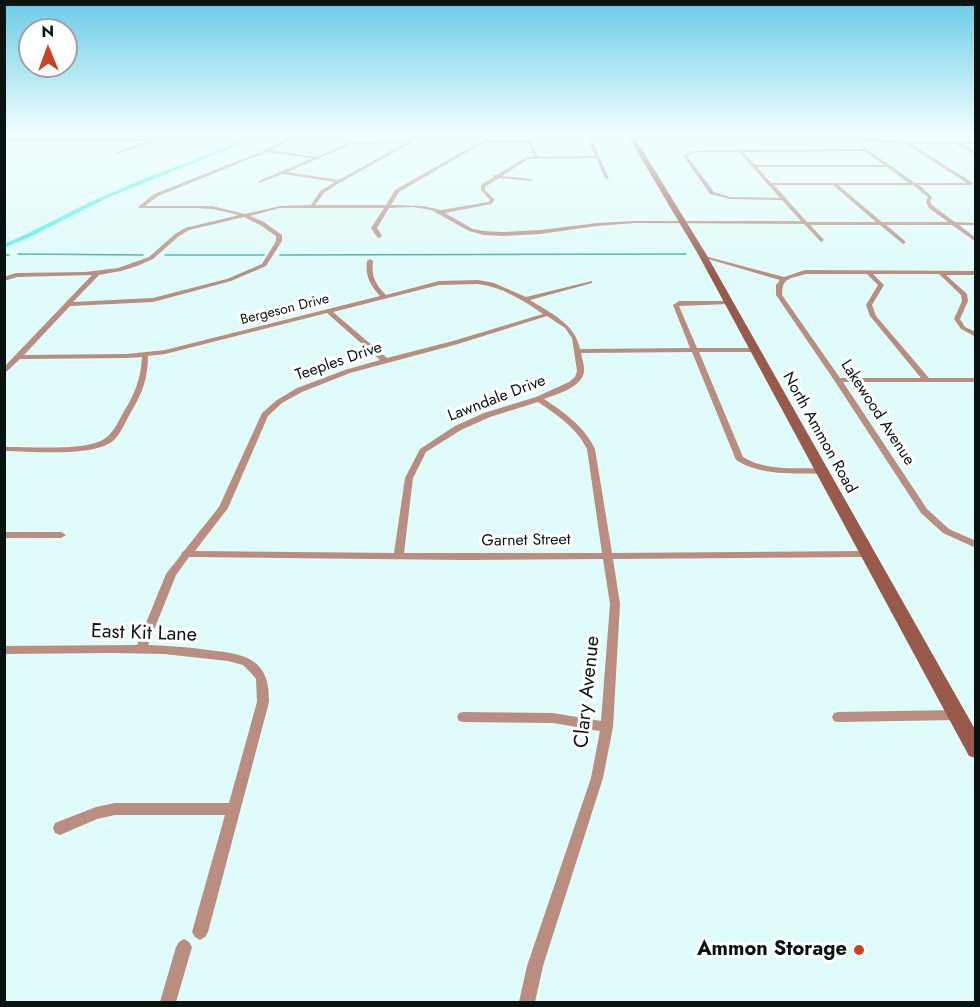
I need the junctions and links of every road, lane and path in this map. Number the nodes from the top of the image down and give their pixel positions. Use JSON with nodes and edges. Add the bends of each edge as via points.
{"nodes":[{"id":1,"x":194,"y":180,"type":"edge"},
{"id":2,"x":265,"y":180,"type":"edge"},
{"id":3,"x":333,"y":180,"type":"edge"},
{"id":4,"x":416,"y":180,"type":"edge"},
{"id":5,"x":490,"y":180,"type":"edge"},
{"id":6,"x":658,"y":180,"type":"edge"},
{"id":7,"x":703,"y":180,"type":"edge"},
{"id":8,"x":768,"y":180,"type":"edge"},
{"id":9,"x":907,"y":180,"type":"edge"},
{"id":10,"x":339,"y":181,"type":"joint"},
{"id":11,"x":261,"y":182,"type":"dead end"},
{"id":12,"x":772,"y":184,"type":"junction"},
{"id":13,"x":834,"y":184,"type":"junction"},
{"id":14,"x":913,"y":184,"type":"junction"},
{"id":15,"x":973,"y":185,"type":"edge"},
{"id":16,"x":785,"y":199,"type":"junction"},
{"id":17,"x":312,"y":207,"type":"junction"},
{"id":18,"x":388,"y":207,"type":"junction"},
{"id":19,"x":441,"y":212,"type":"junction"},
{"id":20,"x":243,"y":214,"type":"junction"},
{"id":21,"x":682,"y":221,"type":"junction"},
{"id":22,"x":806,"y":222,"type":"junction"},
{"id":23,"x":880,"y":223,"type":"junction"},
{"id":24,"x":954,"y":224,"type":"junction"},
{"id":25,"x":975,"y":224,"type":"edge"},
{"id":26,"x":379,"y":236,"type":"dead end"},
{"id":27,"x":820,"y":240,"type":"dead end"},
{"id":28,"x":975,"y":241,"type":"edge"},
{"id":29,"x":903,"y":242,"type":"dead end"},
{"id":30,"x":703,"y":256,"type":"junction"},
{"id":31,"x":370,"y":261,"type":"dead end"},
{"id":32,"x":97,"y":273,"type":"junction"},
{"id":33,"x":868,"y":273,"type":"junction"},
{"id":34,"x":941,"y":273,"type":"junction"},
{"id":35,"x":975,"y":273,"type":"edge"},
{"id":36,"x":4,"y":279,"type":"edge"},
{"id":37,"x":784,"y":279,"type":"junction"},
{"id":38,"x":590,"y":282,"type":"dead end"},
{"id":39,"x":385,"y":297,"type":"junction"},
{"id":40,"x":525,"y":299,"type":"junction"},
{"id":41,"x":729,"y":302,"type":"junction"},
{"id":42,"x":69,"y":304,"type":"junction"},
{"id":43,"x":328,"y":311,"type":"junction"},
{"id":44,"x":548,"y":314,"type":"junction"},
{"id":45,"x":975,"y":335,"type":"edge"},
{"id":46,"x":694,"y":350,"type":"junction"},
{"id":47,"x":755,"y":350,"type":"junction"},
{"id":48,"x":578,"y":351,"type":"junction"},
{"id":49,"x":145,"y":355,"type":"junction"},
{"id":50,"x":19,"y":357,"type":"junction"},
{"id":51,"x":386,"y":361,"type":"junction"},
{"id":52,"x":4,"y":372,"type":"edge"},
{"id":53,"x":838,"y":380,"type":"junction"},
{"id":54,"x":927,"y":380,"type":"junction"},
{"id":55,"x":975,"y":380,"type":"edge"},
{"id":56,"x":539,"y":399,"type":"junction"},
{"id":57,"x":4,"y":449,"type":"edge"},
{"id":58,"x":822,"y":471,"type":"junction"},
{"id":59,"x":4,"y":535,"type":"edge"},
{"id":60,"x":61,"y":535,"type":"dead end"},
{"id":61,"x":975,"y":545,"type":"edge"},
{"id":62,"x":185,"y":554,"type":"junction"},
{"id":63,"x":866,"y":554,"type":"junction"},
{"id":64,"x":399,"y":555,"type":"junction"},
{"id":65,"x":609,"y":555,"type":"junction"},
{"id":66,"x":4,"y":650,"type":"edge"},
{"id":67,"x":140,"y":650,"type":"junction"},
{"id":68,"x":956,"y":715,"type":"junction"},
{"id":69,"x":462,"y":717,"type":"dead end"},
{"id":70,"x":838,"y":717,"type":"dead end"},
{"id":71,"x":607,"y":727,"type":"junction"},
{"id":72,"x":975,"y":750,"type":"edge"},
{"id":73,"x":234,"y":809,"type":"junction"},
{"id":74,"x":60,"y":828,"type":"dead end"},
{"id":75,"x":200,"y":932,"type":"dead end"},
{"id":76,"x":184,"y":947,"type":"dead end"},
{"id":77,"x":168,"y":1002,"type":"edge"},
{"id":78,"x":527,"y":1002,"type":"edge"}],
"edges":[{"from":1,"to":20,"type":"street","via":[[156,195],[140,207],[213,207]]},
{"from":2,"to":11,"type":"street"},
{"from":3,"to":10,"type":"street"},
{"from":4,"to":18,"type":"street","via":[[397,191]]},
{"from":5,"to":19,"type":"street","via":[[483,186],[493,200],[489,203]]},
{"from":6,"to":21,"type":"main road","name":"North Ammon Road"},
{"from":7,"to":16,"type":"street","via":[[712,193],[730,198]]},
{"from":8,"to":12,"type":"street"},
{"from":9,"to":14,"type":"street"},
{"from":10,"to":17,"type":"street","via":[[322,192]]},
{"from":12,"to":13,"type":"street"},
{"from":12,"to":16,"type":"street"},
{"from":13,"to":14,"type":"street"},
{"from":13,"to":23,"type":"street"},
{"from":14,"to":15,"type":"street"},
{"from":14,"to":24,"type":"street","via":[[930,197],[928,202],[938,213]]},
{"from":16,"to":22,"type":"street"},
{"from":17,"to":18,"type":"street"},
{"from":17,"to":20,"type":"street","via":[[280,207]]},
{"from":18,"to":19,"type":"street","via":[[412,206]]},
{"from":18,"to":26,"type":"street","via":[[375,224]]},
{"from":19,"to":21,"type":"street","via":[[470,231],[485,233],[534,233],[609,222]]},
{"from":20,"to":32,"type":"street","via":[[177,233],[150,258]]},
{"from":20,"to":42,"type":"street","via":[[279,235],[264,265],[153,300]]},
{"from":21,"to":22,"type":"street"},
{"from":21,"to":30,"type":"main road","name":"North Ammon Road"},
{"from":22,"to":23,"type":"street"},
{"from":22,"to":27,"type":"street"},
{"from":23,"to":24,"type":"street"},
{"from":23,"to":29,"type":"street"},
{"from":24,"to":25,"type":"street"},
{"from":24,"to":28,"type":"street"},
{"from":30,"to":37,"type":"street"},
{"from":30,"to":41,"type":"main road","name":"North Ammon Road"},
{"from":31,"to":39,"type":"street","via":[[368,276]]},
{"from":32,"to":36,"type":"street","via":[[16,275]]},
{"from":32,"to":42,"type":"street"},
{"from":33,"to":34,"type":"street"},
{"from":33,"to":37,"type":"street","via":[[805,272]]},
{"from":33,"to":54,"type":"street","via":[[881,285],[869,305],[873,316]]},
{"from":34,"to":35,"type":"street"},
{"from":34,"to":45,"type":"street","via":[[964,294],[957,319]]},
{"from":37,"to":53,"type":"street","name":"Lakewood Avenue","via":[[779,295]]},
{"from":38,"to":40,"type":"street"},
{"from":39,"to":40,"type":"street","name":"Bergeson Drive","via":[[439,283],[478,282],[503,287]]},
{"from":39,"to":43,"type":"street","name":"Bergeson Drive"},
{"from":40,"to":44,"type":"street","name":"Bergeson Drive"},
{"from":41,"to":46,"type":"street","via":[[676,305]]},
{"from":41,"to":47,"type":"main road","name":"North Ammon Road"},
{"from":42,"to":50,"type":"street"},
{"from":43,"to":49,"type":"street","name":"Bergeson Drive"},
{"from":43,"to":51,"type":"street"},
{"from":44,"to":48,"type":"street","via":[[567,327]]},
{"from":44,"to":51,"type":"street","name":"Teeples Drive"},
{"from":46,"to":47,"type":"street"},
{"from":46,"to":48,"type":"street"},
{"from":46,"to":58,"type":"street","via":[[739,458],[761,467]]},
{"from":47,"to":58,"type":"main road","name":"North Ammon Road"},
{"from":48,"to":56,"type":"street","name":"Lawndale Drive","via":[[578,378]]},
{"from":49,"to":50,"type":"street","name":"Bergeson Drive"},
{"from":49,"to":57,"type":"street","via":[[145,381],[111,438],[80,448]]},
{"from":50,"to":52,"type":"street"},
{"from":51,"to":62,"type":"street","name":"Teeples Drive","via":[[307,387],[272,407],[223,508]]},
{"from":53,"to":54,"type":"street"},
{"from":53,"to":61,"type":"street","name":"Lakewood Avenue","via":[[924,511],[946,531]]},
{"from":54,"to":55,"type":"street"},
{"from":56,"to":64,"type":"street","name":"Lawndale Drive","via":[[458,428],[423,451],[409,478]]},
{"from":56,"to":65,"type":"street","name":"Clary Avenue","via":[[587,439]]},
{"from":58,"to":63,"type":"main road","name":"North Ammon Road"},
{"from":59,"to":60,"type":"street"},
{"from":62,"to":64,"type":"street","name":"Garnet Street"},
{"from":62,"to":67,"type":"street","name":"Teeples Drive","via":[[171,574]]},
{"from":63,"to":65,"type":"street","name":"Garnet Street"},
{"from":63,"to":68,"type":"main road","name":"North Ammon Road"},
{"from":64,"to":65,"type":"street","name":"Garnet Street"},
{"from":65,"to":71,"type":"street","name":"Clary Avenue","via":[[615,626]]},
{"from":66,"to":67,"type":"street","name":"East Kit Lane"},
{"from":67,"to":73,"type":"street","name":"East Kit Lane","via":[[196,652],[246,661],[264,681],[263,702]]},
{"from":68,"to":70,"type":"street"},
{"from":68,"to":72,"type":"main road","name":"North Ammon Road"},
{"from":69,"to":71,"type":"street","via":[[553,718]]},
{"from":71,"to":78,"type":"street","name":"Clary Avenue","via":[[597,778],[535,966]]},
{"from":73,"to":74,"type":"street","via":[[115,809]]},
{"from":73,"to":75,"type":"street"},
{"from":76,"to":77,"type":"street"}]}
